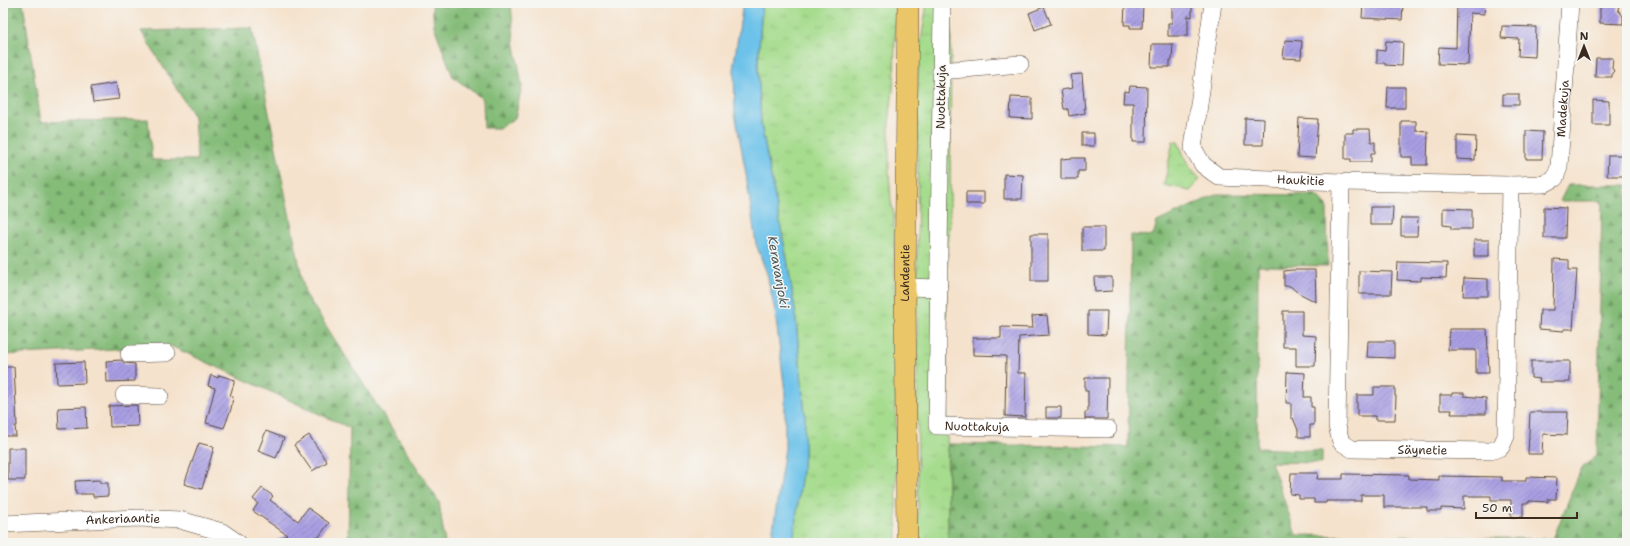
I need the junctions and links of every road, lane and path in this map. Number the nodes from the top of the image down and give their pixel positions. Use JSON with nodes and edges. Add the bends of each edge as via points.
{"nodes":[{"id":1,"x":908,"y":3,"type":"edge"},
{"id":2,"x":942,"y":3,"type":"edge"},
{"id":3,"x":1213,"y":3,"type":"edge"},
{"id":4,"x":1570,"y":3,"type":"edge"},
{"id":5,"x":1020,"y":64,"type":"dead end"},
{"id":6,"x":941,"y":71,"type":"junction"},
{"id":7,"x":1559,"y":167,"type":"joint"},
{"id":8,"x":1341,"y":182,"type":"junction"},
{"id":9,"x":1510,"y":185,"type":"junction"},
{"id":10,"x":905,"y":287,"type":"junction"},
{"id":11,"x":939,"y":288,"type":"junction"},
{"id":12,"x":167,"y":353,"type":"dead end"},
{"id":13,"x":129,"y":354,"type":"dead end"},
{"id":14,"x":124,"y":395,"type":"dead end"},
{"id":15,"x":160,"y":396,"type":"dead end"},
{"id":16,"x":1108,"y":429,"type":"dead end"},
{"id":17,"x":3,"y":524,"type":"edge"},
{"id":18,"x":238,"y":543,"type":"edge"},
{"id":19,"x":907,"y":543,"type":"edge"}],
"edges":[{"from":1,"to":10,"type":"main road","name":"Lahdentie"},
{"from":2,"to":6,"type":"street","name":"Nuottakuja"},
{"from":3,"to":8,"type":"street","name":"Haukitie","via":[[1193,148],[1203,166],[1219,177]]},
{"from":4,"to":7,"type":"street","name":"Madekuja"},
{"from":5,"to":6,"type":"street"},
{"from":6,"to":11,"type":"street","name":"Nuottakuja"},
{"from":7,"to":9,"type":"street","name":"Haukitie","via":[[1555,178],[1544,184]]},
{"from":8,"to":9,"type":"street","name":"Haukitie"},
{"from":8,"to":9,"type":"street","name":"Säynetie","via":[[1337,426],[1341,442],[1352,449],[1491,451],[1501,447],[1506,436]]},
{"from":10,"to":11,"type":"street"},
{"from":10,"to":19,"type":"main road","name":"Lahdentie"},
{"from":11,"to":16,"type":"street","name":"Nuottakuja","via":[[937,426]]},
{"from":12,"to":13,"type":"street"},
{"from":14,"to":15,"type":"street"},
{"from":17,"to":18,"type":"street","name":"Ankeriaantie","via":[[138,518],[180,520],[222,532]]}]}
